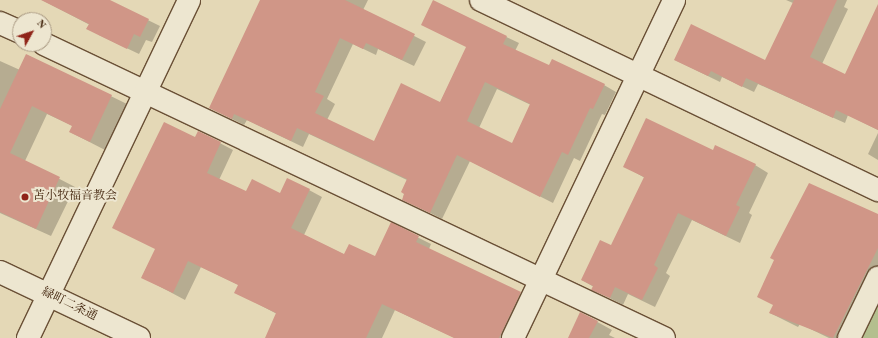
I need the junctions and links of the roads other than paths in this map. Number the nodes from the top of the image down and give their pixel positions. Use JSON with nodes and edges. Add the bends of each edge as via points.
{"nodes":[{"id":1,"x":189,"y":0,"type":"edge"},
{"id":2,"x":481,"y":0,"type":"edge"},
{"id":3,"x":674,"y":0,"type":"edge"},
{"id":4,"x":0,"y":23,"type":"edge"},
{"id":5,"x":12,"y":28,"type":"edge"},
{"id":6,"x":52,"y":48,"type":"edge"},
{"id":7,"x":638,"y":75,"type":"junction"},
{"id":8,"x":145,"y":92,"type":"junction"},
{"id":9,"x":878,"y":190,"type":"edge"},
{"id":10,"x":0,"y":272,"type":"edge"},
{"id":11,"x":878,"y":278,"type":"edge"},
{"id":12,"x":541,"y":280,"type":"junction"},
{"id":13,"x":49,"y":295,"type":"junction"},
{"id":14,"x":28,"y":338,"type":"edge"},
{"id":15,"x":139,"y":338,"type":"edge"},
{"id":16,"x":513,"y":338,"type":"edge"},
{"id":17,"x":664,"y":338,"type":"edge"},
{"id":18,"x":849,"y":338,"type":"edge"}],
"edges":[{"from":1,"to":8,"type":"street"},
{"from":2,"to":7,"type":"street"},
{"from":3,"to":7,"type":"street"},
{"from":4,"to":5,"type":"street"},
{"from":6,"to":8,"type":"street"},
{"from":7,"to":9,"type":"street"},
{"from":7,"to":12,"type":"street"},
{"from":8,"to":12,"type":"street"},
{"from":8,"to":13,"type":"street"},
{"from":10,"to":13,"type":"street","name":"緑町二条通"},
{"from":11,"to":18,"type":"street"},
{"from":12,"to":16,"type":"street"},
{"from":12,"to":17,"type":"street"},
{"from":13,"to":14,"type":"street"},
{"from":13,"to":15,"type":"street","name":"緑町二条通"}]}
